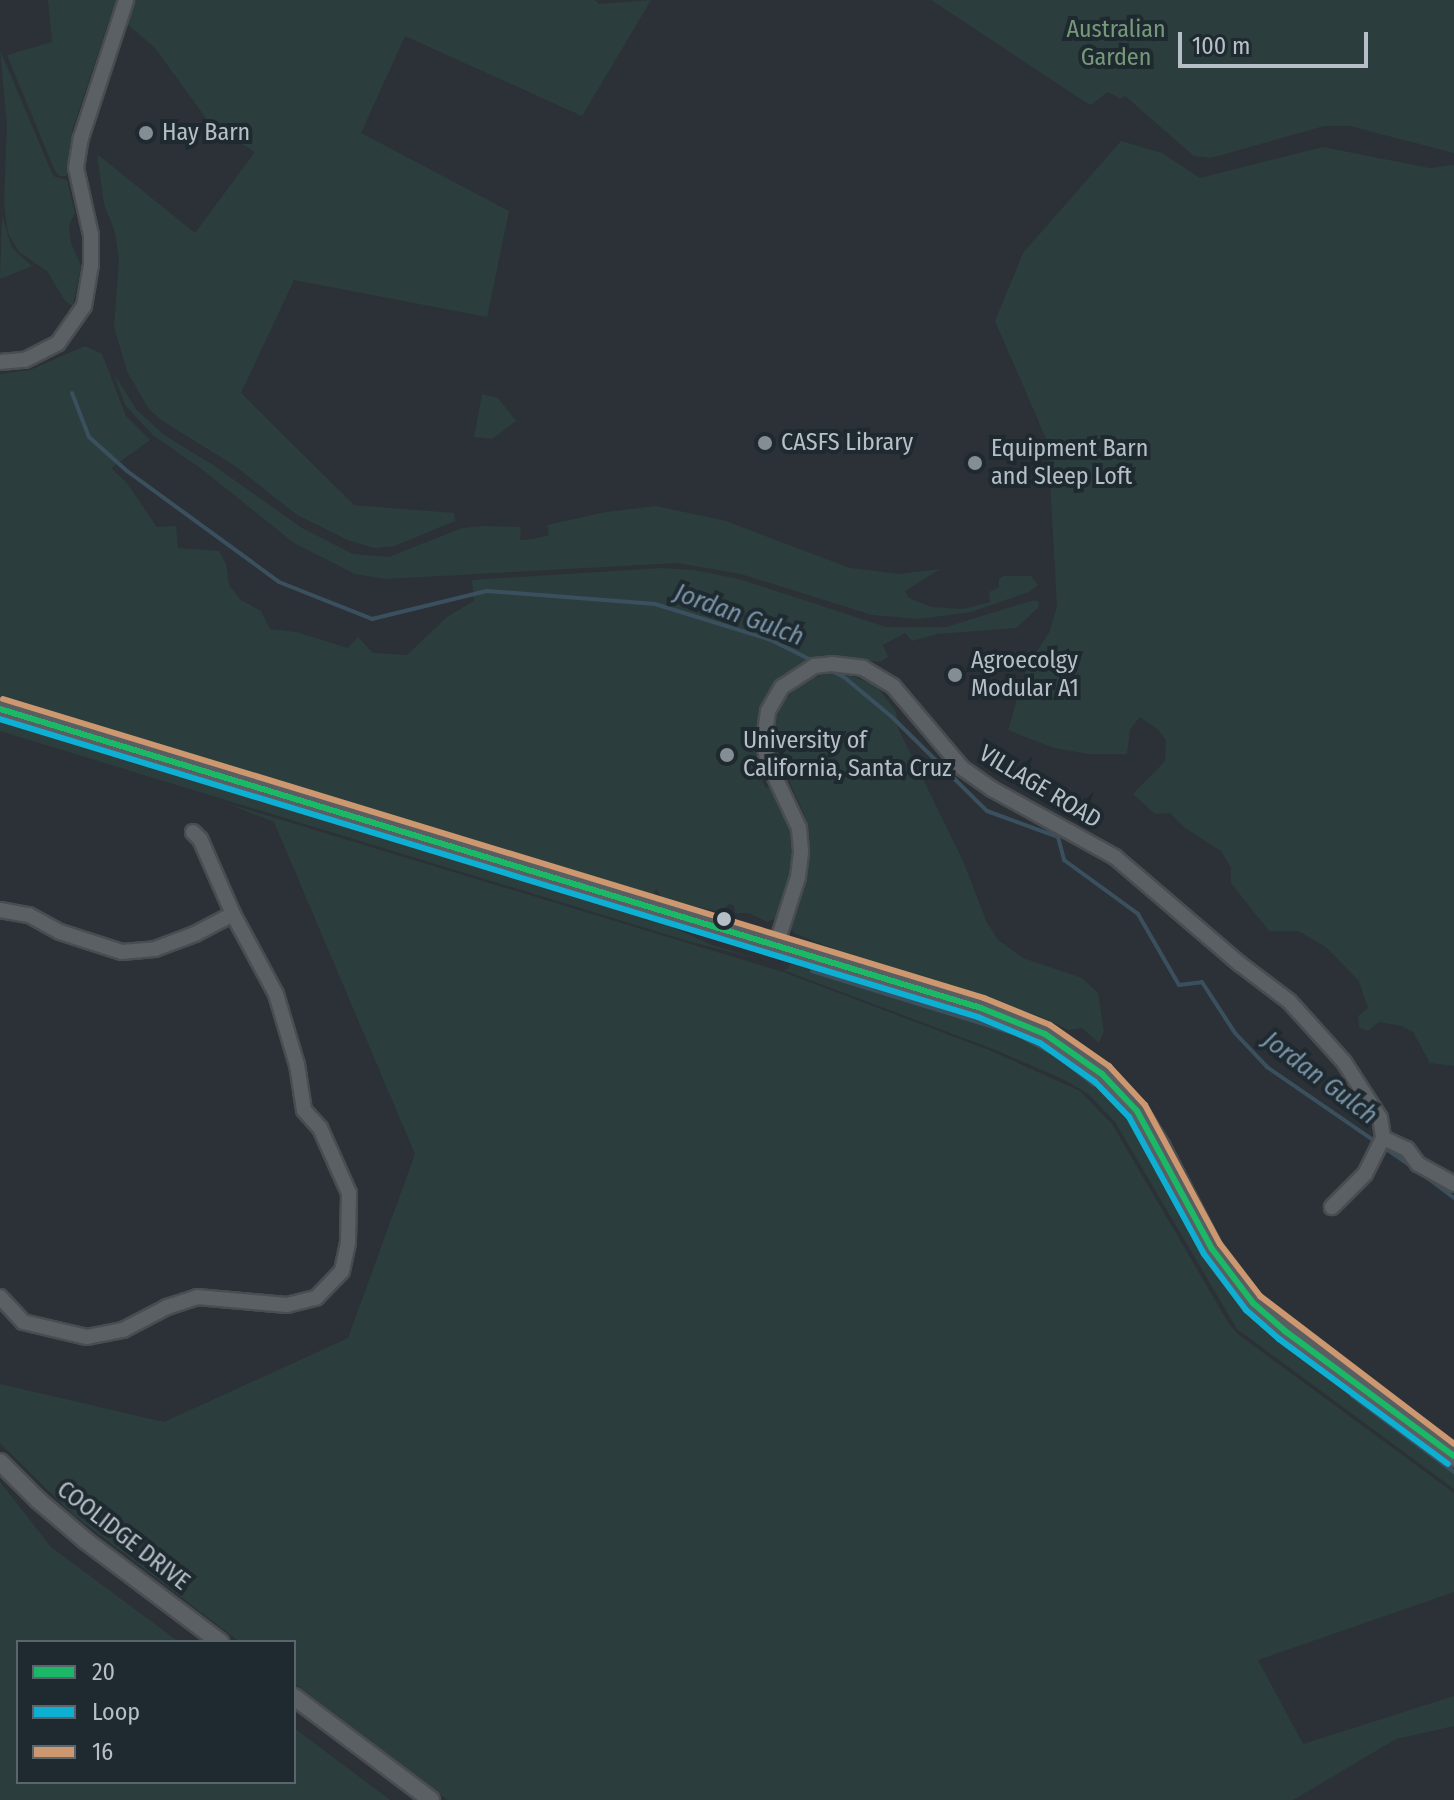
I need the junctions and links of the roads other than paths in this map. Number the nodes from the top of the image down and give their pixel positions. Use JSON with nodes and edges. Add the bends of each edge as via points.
{"nodes":[{"id":1,"x":126,"y":0,"type":"edge"},
{"id":2,"x":0,"y":362,"type":"edge"},
{"id":3,"x":0,"y":709,"type":"edge"},
{"id":4,"x":193,"y":832,"type":"dead end"},
{"id":5,"x":0,"y":910,"type":"edge"},
{"id":6,"x":233,"y":914,"type":"junction"},
{"id":7,"x":776,"y":946,"type":"junction"},
{"id":8,"x":1383,"y":1138,"type":"junction"},
{"id":9,"x":1454,"y":1184,"type":"edge"},
{"id":10,"x":1332,"y":1207,"type":"dead end"},
{"id":11,"x":0,"y":1297,"type":"edge"},
{"id":12,"x":1454,"y":1456,"type":"edge"},
{"id":13,"x":0,"y":1462,"type":"edge"},
{"id":14,"x":217,"y":1640,"type":"edge"},
{"id":15,"x":296,"y":1699,"type":"edge"},
{"id":16,"x":431,"y":1800,"type":"edge"}],
"edges":[{"from":1,"to":2,"type":"street","via":[[76,168],[91,235],[84,306],[58,343],[25,360]]},
{"from":3,"to":7,"type":"main road"},
{"from":4,"to":6,"type":"street"},
{"from":5,"to":6,"type":"street","via":[[29,915],[60,932],[122,952],[155,949]]},
{"from":6,"to":11,"type":"street","via":[[276,994],[304,1110],[320,1128],[349,1193],[342,1271],[316,1298],[287,1305],[197,1297],[123,1330],[87,1337],[23,1322]]},
{"from":7,"to":8,"type":"street","name":"VILLAGE ROAD","via":[[801,851],[799,828],[767,760],[768,711],[782,687],[814,666],[863,668],[893,686],[962,768],[1115,857],[1289,1001],[1344,1062],[1380,1118]]},
{"from":7,"to":12,"type":"main road","via":[[1014,1020],[1080,1057],[1115,1087],[1149,1129],[1212,1249],[1253,1303]]},
{"from":8,"to":9,"type":"street"},
{"from":8,"to":10,"type":"street","via":[[1365,1174]]},
{"from":13,"to":14,"type":"street","name":"COOLIDGE DRIVE","via":[[86,1541]]},
{"from":15,"to":16,"type":"street"}]}
